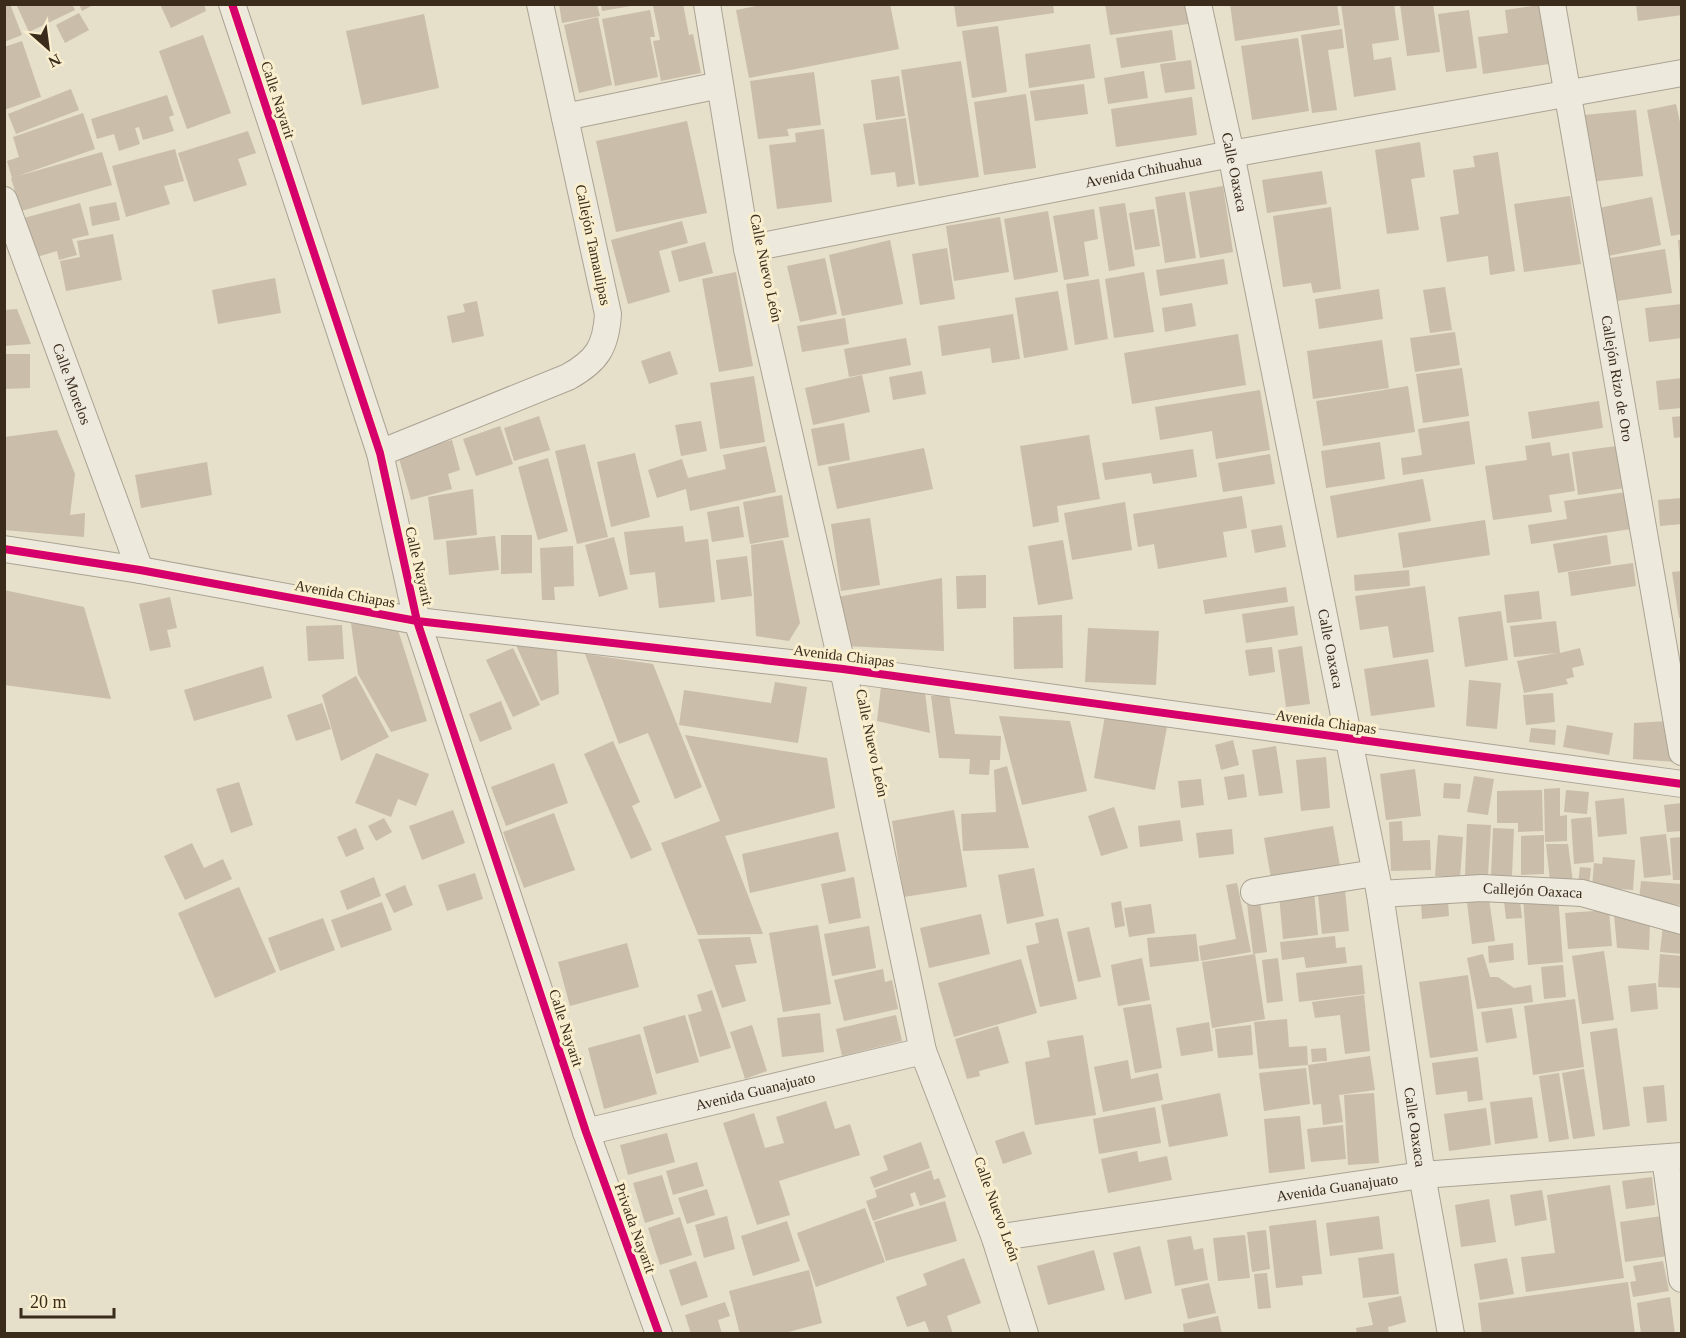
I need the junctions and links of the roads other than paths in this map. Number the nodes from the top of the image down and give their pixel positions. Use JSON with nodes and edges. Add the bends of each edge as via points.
{"nodes":[{"id":1,"x":232,"y":4,"type":"edge"},
{"id":2,"x":540,"y":4,"type":"edge"},
{"id":3,"x":707,"y":4,"type":"edge"},
{"id":4,"x":1198,"y":4,"type":"edge"},
{"id":5,"x":1552,"y":4,"type":"edge"},
{"id":6,"x":1682,"y":73,"type":"edge"},
{"id":7,"x":720,"y":85,"type":"junction"},
{"id":8,"x":1569,"y":93,"type":"junction"},
{"id":9,"x":565,"y":117,"type":"junction"},
{"id":10,"x":1231,"y":154,"type":"junction"},
{"id":11,"x":4,"y":200,"type":"edge"},
{"id":12,"x":747,"y":249,"type":"junction"},
{"id":13,"x":380,"y":453,"type":"junction"},
{"id":14,"x":4,"y":549,"type":"edge"},
{"id":15,"x":140,"y":570,"type":"junction"},
{"id":16,"x":417,"y":621,"type":"junction"},
{"id":17,"x":843,"y":669,"type":"junction"},
{"id":18,"x":1348,"y":739,"type":"junction"},
{"id":19,"x":1682,"y":752,"type":"edge"},
{"id":20,"x":1682,"y":784,"type":"edge"},
{"id":21,"x":1377,"y":883,"type":"junction"},
{"id":22,"x":1254,"y":892,"type":"dead end"},
{"id":23,"x":1682,"y":921,"type":"edge"},
{"id":24,"x":923,"y":1051,"type":"junction"},
{"id":25,"x":586,"y":1132,"type":"junction"},
{"id":26,"x":1673,"y":1157,"type":"edge"},
{"id":27,"x":1422,"y":1175,"type":"junction"},
{"id":28,"x":995,"y":1238,"type":"junction"},
{"id":29,"x":1682,"y":1279,"type":"edge"},
{"id":30,"x":659,"y":1334,"type":"edge"},
{"id":31,"x":1025,"y":1334,"type":"edge"},
{"id":32,"x":1451,"y":1334,"type":"edge"}],
"edges":[{"from":1,"to":13,"type":"street","name":"Calle Nayarit"},
{"from":2,"to":9,"type":"street","name":"Callejón Tamaulipas"},
{"from":3,"to":7,"type":"street","name":"Calle Nuevo León"},
{"from":4,"to":10,"type":"street","name":"Calle Oaxaca"},
{"from":5,"to":8,"type":"street","name":"Callejón Rizo de Oro"},
{"from":6,"to":8,"type":"street","name":"Avenida Chihuahua"},
{"from":7,"to":9,"type":"street"},
{"from":7,"to":12,"type":"street","name":"Calle Nuevo León"},
{"from":8,"to":10,"type":"street","name":"Avenida Chihuahua"},
{"from":8,"to":19,"type":"street","name":"Callejón Rizo de Oro"},
{"from":9,"to":13,"type":"street","name":"Callejón Tamaulipas","via":[[608,314],[607,334],[599,353],[585,368],[568,377]]},
{"from":10,"to":12,"type":"street","name":"Avenida Chihuahua"},
{"from":10,"to":18,"type":"street","name":"Calle Oaxaca"},
{"from":11,"to":15,"type":"street","name":"Calle Morelos"},
{"from":12,"to":17,"type":"street","name":"Calle Nuevo León"},
{"from":13,"to":16,"type":"street","name":"Calle Nayarit"},
{"from":14,"to":15,"type":"street","name":"Avenida Chiapas"},
{"from":15,"to":16,"type":"street","name":"Avenida Chiapas"},
{"from":16,"to":17,"type":"street","name":"Avenida Chiapas"},
{"from":16,"to":25,"type":"street","name":"Calle Nayarit"},
{"from":17,"to":18,"type":"street","name":"Avenida Chiapas"},
{"from":17,"to":24,"type":"street","name":"Calle Nuevo León"},
{"from":18,"to":20,"type":"street","name":"Avenida Chiapas"},
{"from":18,"to":21,"type":"street","name":"Calle Oaxaca"},
{"from":21,"to":22,"type":"street","name":"Callejón Oaxaca"},
{"from":21,"to":23,"type":"street","name":"Callejón Oaxaca","via":[[1582,893]]},
{"from":21,"to":27,"type":"street","name":"Calle Oaxaca"},
{"from":24,"to":25,"type":"street","name":"Avenida Guanajuato"},
{"from":24,"to":28,"type":"street","name":"Calle Nuevo León"},
{"from":25,"to":30,"type":"street","name":"Privada Nayarit"},
{"from":26,"to":27,"type":"street","name":"Avenida Guanajuato"},
{"from":26,"to":29,"type":"street"},
{"from":27,"to":28,"type":"street","name":"Avenida Guanajuato"},
{"from":27,"to":32,"type":"street","name":"Calle Oaxaca"},
{"from":28,"to":31,"type":"street","name":"Calle Nuevo León"}]}
